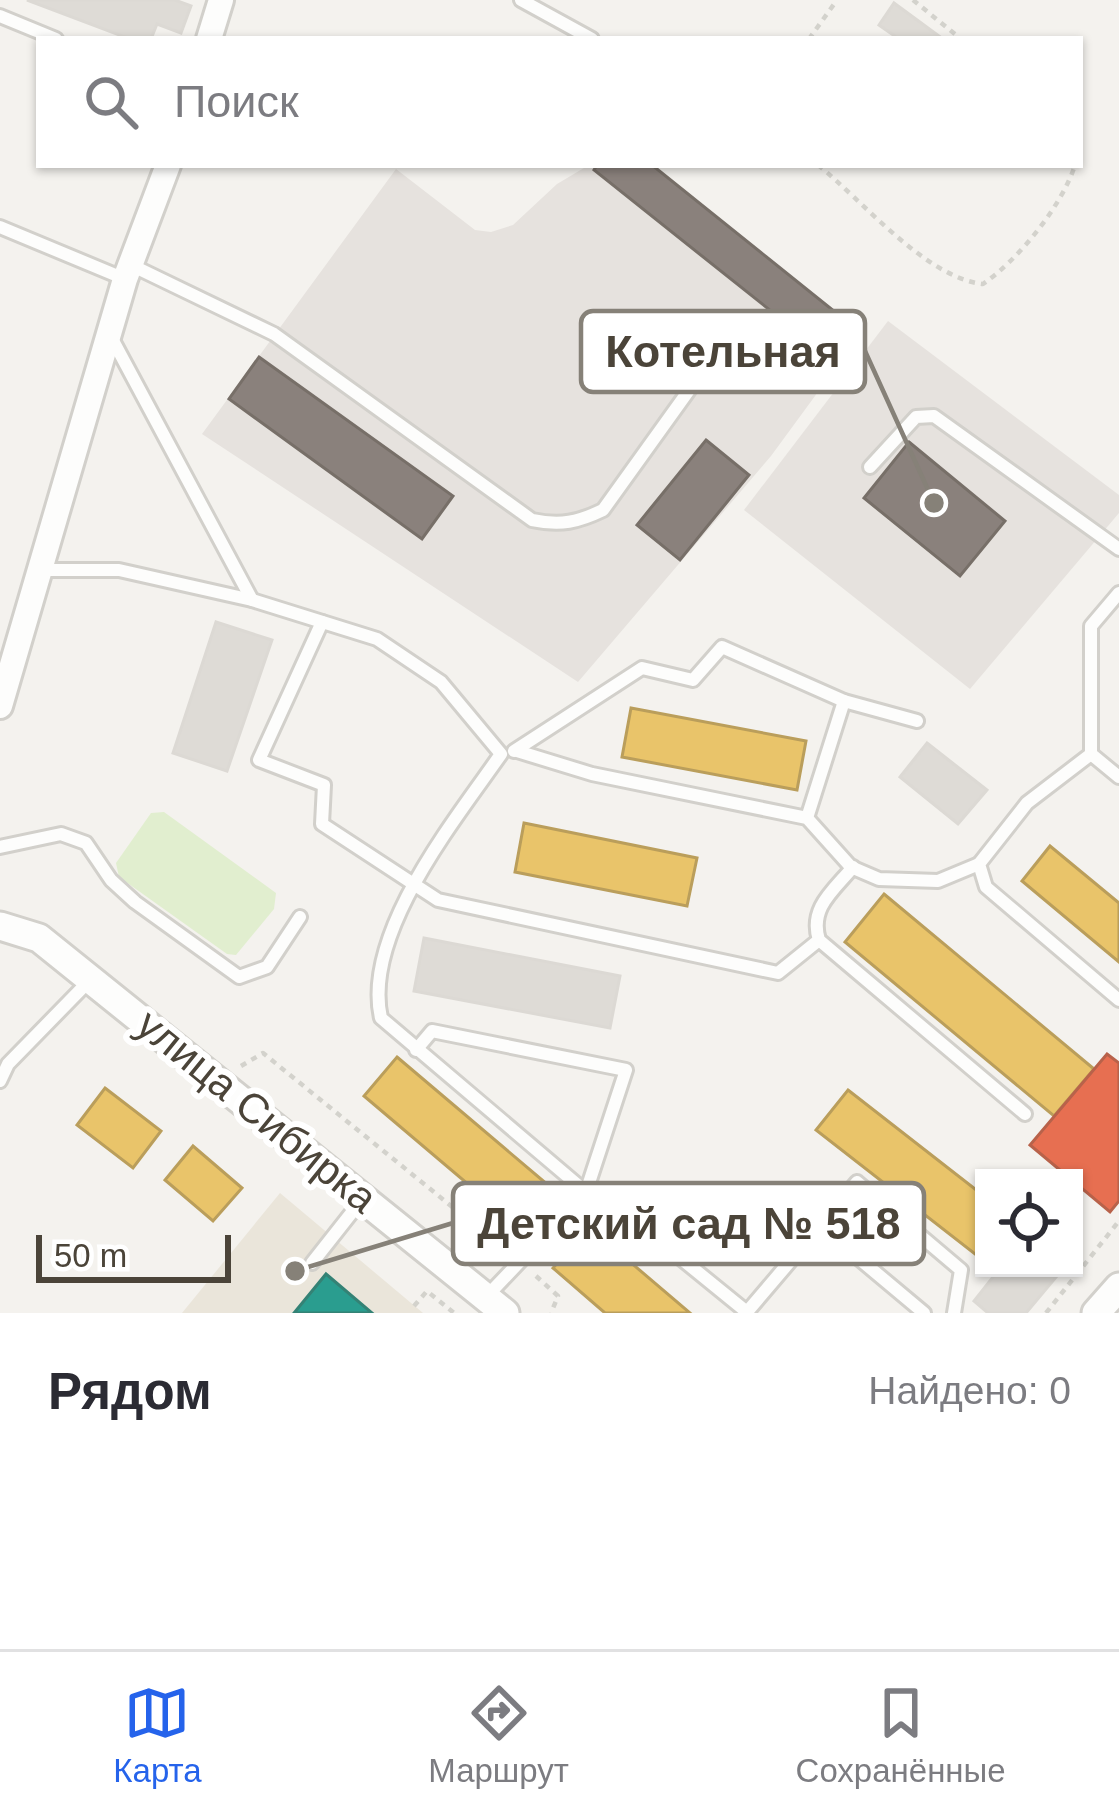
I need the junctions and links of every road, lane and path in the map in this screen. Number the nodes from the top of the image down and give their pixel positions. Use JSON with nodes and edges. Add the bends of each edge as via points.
{"nodes":[{"id":1,"x":221,"y":0,"type":"edge"},
{"id":2,"x":521,"y":0,"type":"edge"},
{"id":3,"x":837,"y":0,"type":"edge"},
{"id":4,"x":914,"y":0,"type":"edge"},
{"id":5,"x":0,"y":16,"type":"edge"},
{"id":6,"x":49,"y":36,"type":"edge"},
{"id":7,"x":210,"y":36,"type":"edge"},
{"id":8,"x":587,"y":36,"type":"edge"},
{"id":9,"x":811,"y":36,"type":"edge"},
{"id":10,"x":957,"y":36,"type":"edge"},
{"id":11,"x":167,"y":168,"type":"edge"},
{"id":12,"x":821,"y":168,"type":"edge"},
{"id":13,"x":1074,"y":168,"type":"edge"},
{"id":14,"x":0,"y":227,"type":"edge"},
{"id":15,"x":128,"y":272,"type":"junction"},
{"id":16,"x":109,"y":332,"type":"junction"},
{"id":17,"x":730,"y":332,"type":"dead end"},
{"id":18,"x":870,"y":467,"type":"dead end"},
{"id":19,"x":1119,"y":549,"type":"edge"},
{"id":20,"x":40,"y":570,"type":"junction"},
{"id":21,"x":1119,"y":593,"type":"edge"},
{"id":22,"x":252,"y":600,"type":"junction"},
{"id":23,"x":322,"y":622,"type":"junction"},
{"id":24,"x":844,"y":701,"type":"junction"},
{"id":25,"x":0,"y":706,"type":"edge"},
{"id":26,"x":917,"y":721,"type":"dead end"},
{"id":27,"x":517,"y":751,"type":"junction"},
{"id":28,"x":501,"y":754,"type":"junction"},
{"id":29,"x":1091,"y":754,"type":"junction"},
{"id":30,"x":1119,"y":777,"type":"edge"},
{"id":31,"x":807,"y":818,"type":"junction"},
{"id":32,"x":0,"y":847,"type":"edge"},
{"id":33,"x":979,"y":864,"type":"junction"},
{"id":34,"x":853,"y":867,"type":"junction"},
{"id":35,"x":413,"y":887,"type":"junction"},
{"id":36,"x":300,"y":916,"type":"dead end"},
{"id":37,"x":0,"y":926,"type":"edge"},
{"id":38,"x":819,"y":940,"type":"junction"},
{"id":39,"x":90,"y":979,"type":"junction"},
{"id":40,"x":1119,"y":1000,"type":"edge"},
{"id":41,"x":416,"y":1050,"type":"junction"},
{"id":42,"x":218,"y":1079,"type":"junction"},
{"id":43,"x":0,"y":1081,"type":"edge"},
{"id":44,"x":1025,"y":1114,"type":"dead end"},
{"id":45,"x":586,"y":1192,"type":"junction"},
{"id":46,"x":364,"y":1196,"type":"junction"},
{"id":47,"x":1119,"y":1222,"type":"edge"},
{"id":48,"x":820,"y":1226,"type":"junction"},
{"id":49,"x":312,"y":1264,"type":"dead end"},
{"id":50,"x":522,"y":1264,"type":"junction"},
{"id":51,"x":1119,"y":1289,"type":"edge"},
{"id":52,"x":495,"y":1305,"type":"edge"},
{"id":53,"x":414,"y":1306,"type":"dead end"},
{"id":54,"x":454,"y":1313,"type":"edge"},
{"id":55,"x":551,"y":1313,"type":"edge"},
{"id":56,"x":748,"y":1313,"type":"edge"},
{"id":57,"x":924,"y":1313,"type":"edge"},
{"id":58,"x":954,"y":1313,"type":"edge"},
{"id":59,"x":1046,"y":1313,"type":"edge"},
{"id":60,"x":1096,"y":1313,"type":"edge"}],
"edges":[{"from":1,"to":7,"type":"street"},
{"from":2,"to":8,"type":"lane"},
{"from":3,"to":9,"type":"path"},
{"from":4,"to":10,"type":"path"},
{"from":5,"to":6,"type":"lane"},
{"from":11,"to":15,"type":"street"},
{"from":12,"to":13,"type":"path","via":[[934,266],[983,284]]},
{"from":14,"to":15,"type":"lane"},
{"from":15,"to":16,"type":"street"},
{"from":15,"to":17,"type":"lane","via":[[274,334],[532,520],[554,525],[604,510]]},
{"from":16,"to":20,"type":"street"},
{"from":16,"to":22,"type":"lane"},
{"from":18,"to":19,"type":"lane","via":[[916,417],[934,416]]},
{"from":20,"to":22,"type":"lane","via":[[119,570]]},
{"from":20,"to":25,"type":"street"},
{"from":21,"to":29,"type":"lane","via":[[1090,626]]},
{"from":22,"to":23,"type":"lane"},
{"from":23,"to":28,"type":"lane","via":[[377,639],[441,682]]},
{"from":23,"to":35,"type":"lane","via":[[259,760],[324,785],[322,824]]},
{"from":24,"to":26,"type":"lane"},
{"from":24,"to":27,"type":"lane","via":[[722,647],[693,680],[642,668]]},
{"from":24,"to":31,"type":"lane"},
{"from":27,"to":28,"type":"lane"},
{"from":27,"to":31,"type":"lane"},
{"from":28,"to":35,"type":"lane"},
{"from":29,"to":30,"type":"lane"},
{"from":29,"to":33,"type":"lane","via":[[1028,802]]},
{"from":31,"to":34,"type":"lane"},
{"from":32,"to":36,"type":"lane","via":[[61,834],[86,843],[135,902],[239,977],[267,967]]},
{"from":33,"to":34,"type":"lane","via":[[913,884]]},
{"from":33,"to":40,"type":"lane","via":[[986,887]]},
{"from":34,"to":38,"type":"lane","via":[[818,909]]},
{"from":35,"to":38,"type":"lane","via":[[437,900],[778,973]]},
{"from":35,"to":41,"type":"lane","via":[[388,938],[377,1004],[389,1028]]},
{"from":37,"to":39,"type":"street","name":"улица Сибирка","via":[[39,938]]},
{"from":38,"to":44,"type":"lane"},
{"from":39,"to":42,"type":"street","name":"улица Сибирка"},
{"from":39,"to":43,"type":"lane"},
{"from":41,"to":45,"type":"lane"},
{"from":41,"to":45,"type":"lane","via":[[432,1031],[626,1070]]},
{"from":42,"to":46,"type":"street","name":"улица Сибирка"},
{"from":42,"to":50,"type":"path","via":[[262,1053]]},
{"from":45,"to":50,"type":"lane"},
{"from":45,"to":56,"type":"lane","via":[[619,1208]]},
{"from":46,"to":49,"type":"lane"},
{"from":46,"to":52,"type":"street","name":"улица Сибирка"},
{"from":47,"to":59,"type":"path"},
{"from":48,"to":56,"type":"lane"},
{"from":48,"to":57,"type":"lane"},
{"from":48,"to":58,"type":"lane","via":[[856,1183],[962,1270]]},
{"from":50,"to":52,"type":"lane"},
{"from":50,"to":55,"type":"path","via":[[558,1296]]},
{"from":51,"to":60,"type":"street"},
{"from":53,"to":54,"type":"path","via":[[427,1292]]}]}
